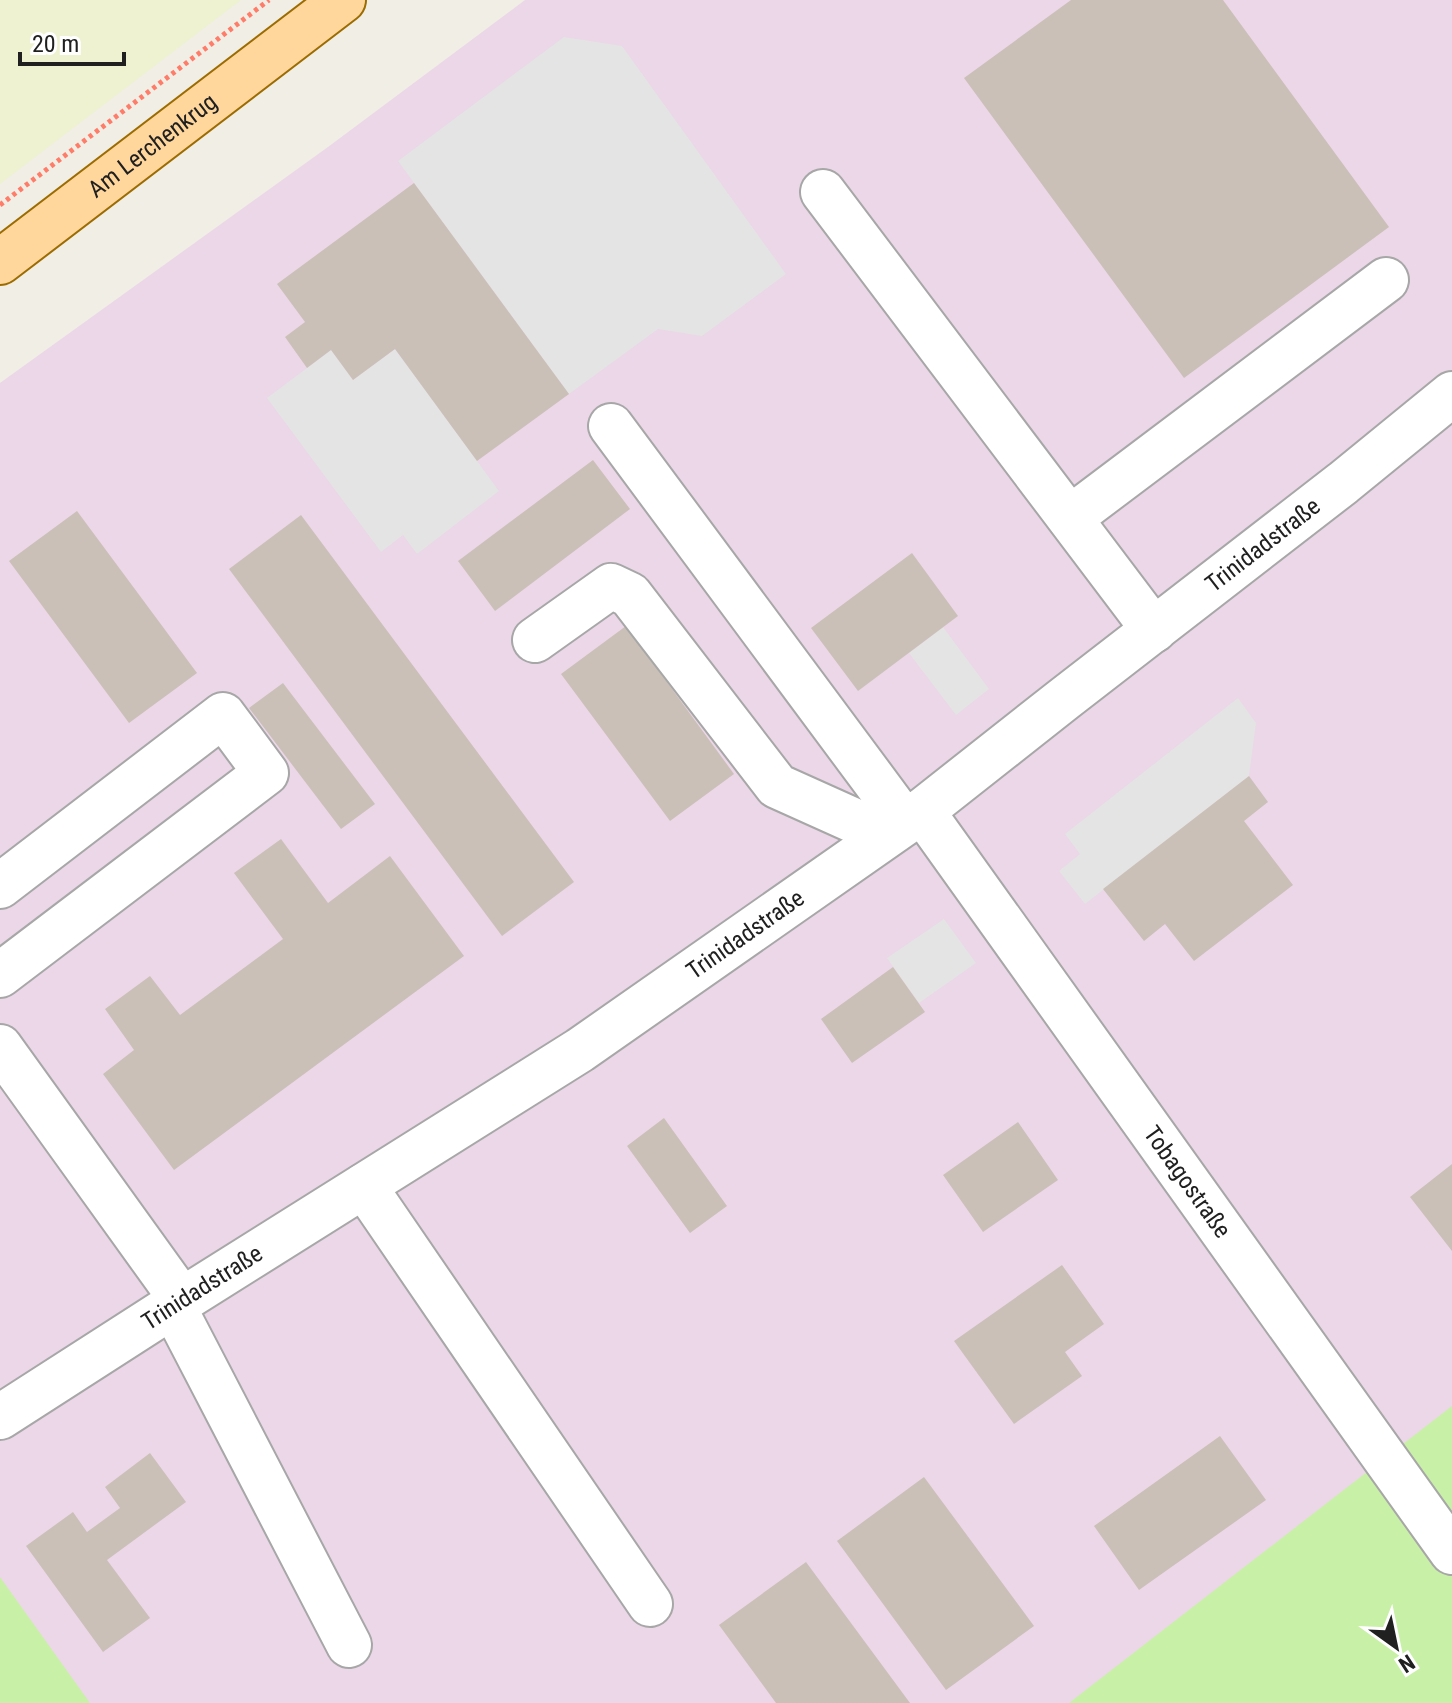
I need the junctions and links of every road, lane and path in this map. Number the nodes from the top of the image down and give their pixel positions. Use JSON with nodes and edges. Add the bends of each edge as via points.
{"nodes":[{"id":1,"x":269,"y":0,"type":"edge"},
{"id":2,"x":343,"y":0,"type":"edge"},
{"id":3,"x":823,"y":192,"type":"dead end"},
{"id":4,"x":0,"y":205,"type":"edge"},
{"id":5,"x":0,"y":262,"type":"edge"},
{"id":6,"x":1386,"y":280,"type":"dead end"},
{"id":7,"x":1452,"y":394,"type":"edge"},
{"id":8,"x":611,"y":426,"type":"dead end"},
{"id":9,"x":1070,"y":518,"type":"junction"},
{"id":10,"x":1154,"y":630,"type":"junction"},
{"id":11,"x":535,"y":640,"type":"dead end"},
{"id":12,"x":904,"y":823,"type":"junction"},
{"id":13,"x":0,"y":886,"type":"edge"},
{"id":14,"x":0,"y":975,"type":"edge"},
{"id":15,"x":0,"y":1047,"type":"edge"},
{"id":16,"x":364,"y":1186,"type":"junction"},
{"id":17,"x":178,"y":1303,"type":"junction"},
{"id":18,"x":0,"y":1417,"type":"edge"},
{"id":19,"x":1452,"y":1552,"type":"edge"},
{"id":20,"x":650,"y":1604,"type":"dead end"},
{"id":21,"x":349,"y":1645,"type":"dead end"}],
"edges":[{"from":1,"to":4,"type":"path"},
{"from":2,"to":5,"type":"main road","name":"Am Lerchenkrug"},
{"from":3,"to":9,"type":"street"},
{"from":6,"to":9,"type":"street"},
{"from":7,"to":10,"type":"street","name":"Trinidadstraße"},
{"from":8,"to":12,"type":"street","name":"Tobagostraße"},
{"from":9,"to":10,"type":"street"},
{"from":10,"to":12,"type":"street","name":"Trinidadstraße"},
{"from":11,"to":12,"type":"street","via":[[611,586],[630,595],[777,786]]},
{"from":12,"to":16,"type":"street","name":"Trinidadstraße","via":[[580,1050]]},
{"from":12,"to":19,"type":"street","name":"Tobagostraße"},
{"from":13,"to":14,"type":"street","via":[[223,715],[266,773]]},
{"from":15,"to":17,"type":"street"},
{"from":16,"to":17,"type":"street","name":"Trinidadstraße"},
{"from":16,"to":20,"type":"street"},
{"from":17,"to":18,"type":"street","name":"Trinidadstraße"},
{"from":17,"to":21,"type":"street"}]}
